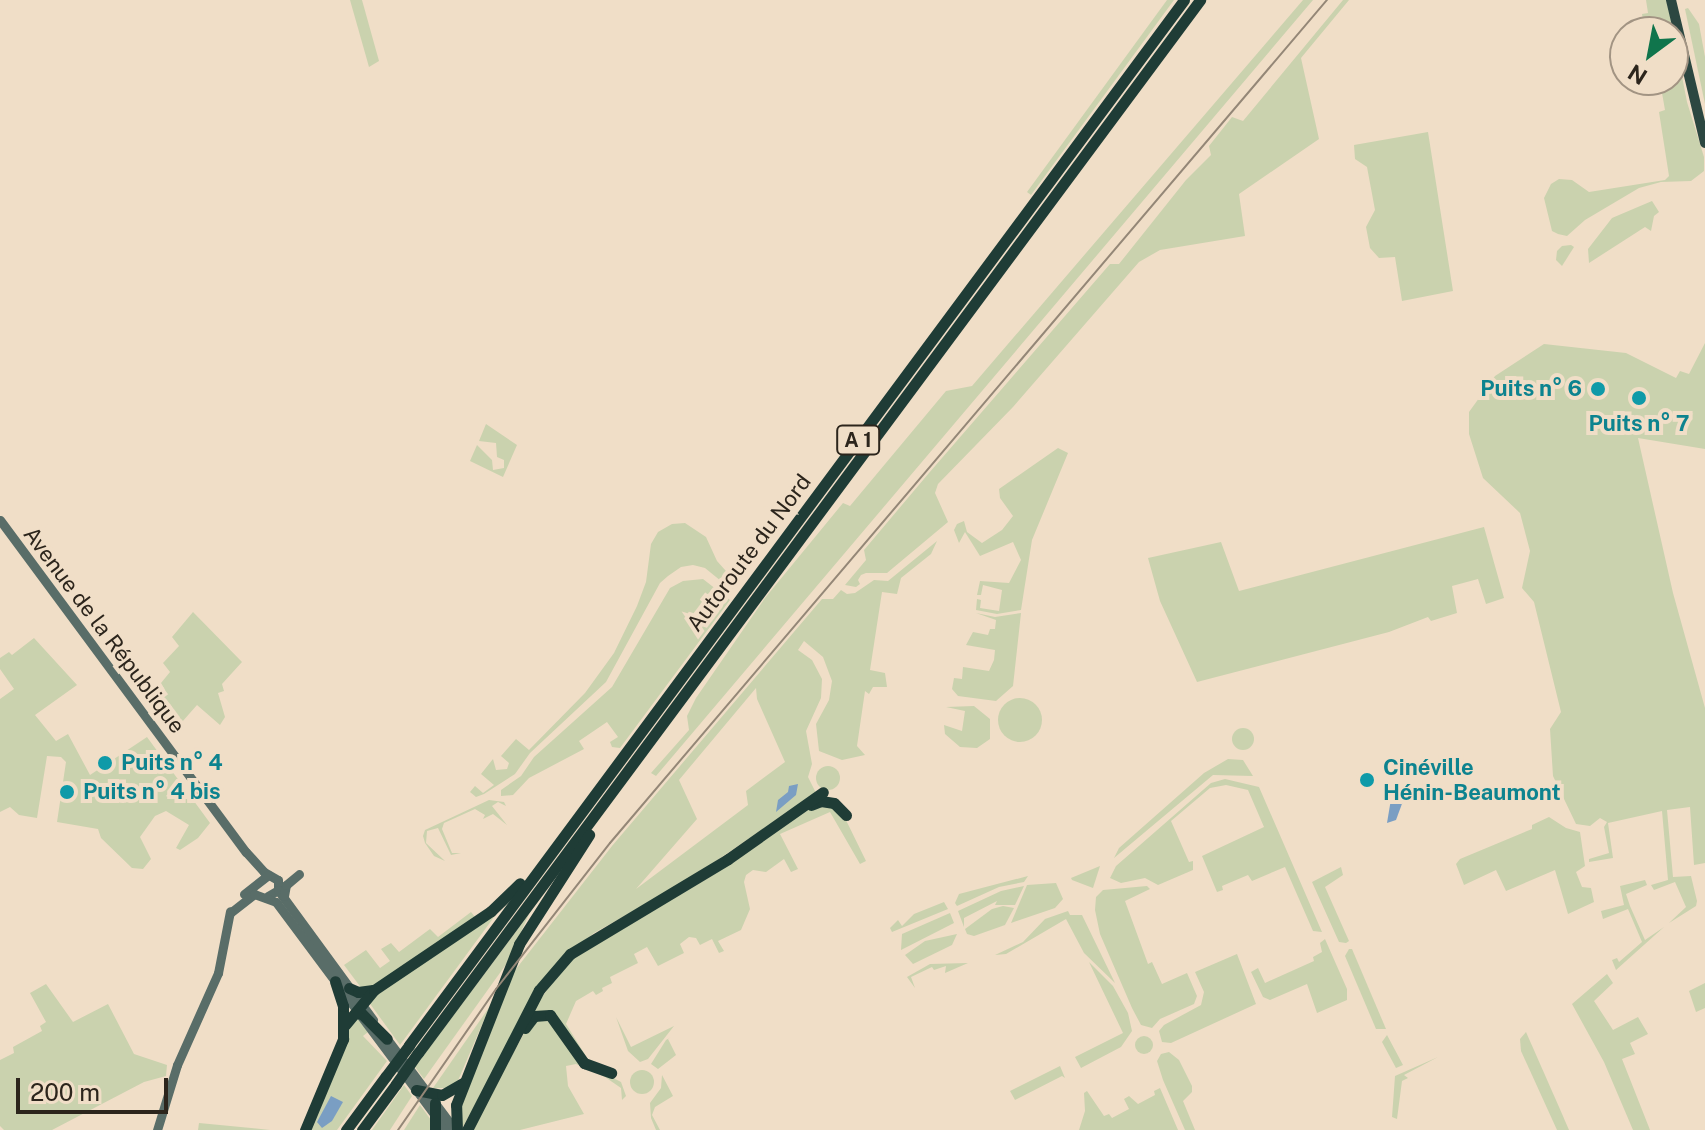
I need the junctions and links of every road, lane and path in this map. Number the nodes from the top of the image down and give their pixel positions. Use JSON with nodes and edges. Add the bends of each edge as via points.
{"nodes":[{"id":1,"x":1184,"y":0,"type":"edge"},
{"id":2,"x":1200,"y":0,"type":"edge"},
{"id":3,"x":1671,"y":0,"type":"edge"},
{"id":4,"x":1678,"y":0,"type":"edge"},
{"id":5,"x":1705,"y":120,"type":"edge"},
{"id":6,"x":1705,"y":143,"type":"edge"},
{"id":7,"x":0,"y":520,"type":"edge"},
{"id":8,"x":0,"y":530,"type":"edge"},
{"id":9,"x":823,"y":792,"type":"dead end"},
{"id":10,"x":612,"y":793,"type":"junction"},
{"id":11,"x":846,"y":815,"type":"dead end"},
{"id":12,"x":789,"y":816,"type":"junction"},
{"id":13,"x":553,"y":849,"type":"junction"},
{"id":14,"x":299,"y":874,"type":"dead end"},
{"id":15,"x":262,"y":879,"type":"junction"},
{"id":16,"x":266,"y":895,"type":"junction"},
{"id":17,"x":281,"y":895,"type":"junction"},
{"id":18,"x":230,"y":913,"type":"junction"},
{"id":19,"x":335,"y":981,"type":"junction"},
{"id":20,"x":349,"y":988,"type":"junction"},
{"id":21,"x":374,"y":990,"type":"junction"},
{"id":22,"x":358,"y":1008,"type":"junction"},
{"id":23,"x":345,"y":1025,"type":"junction"},
{"id":24,"x":387,"y":1039,"type":"joint"},
{"id":25,"x":512,"y":1044,"type":"junction"},
{"id":26,"x":413,"y":1049,"type":"junction"},
{"id":27,"x":611,"y":1073,"type":"dead end"},
{"id":28,"x":465,"y":1079,"type":"junction"},
{"id":29,"x":391,"y":1080,"type":"junction"},
{"id":30,"x":416,"y":1090,"type":"junction"},
{"id":31,"x":432,"y":1099,"type":"junction"},
{"id":32,"x":436,"y":1124,"type":"edge"},
{"id":33,"x":157,"y":1130,"type":"edge"},
{"id":34,"x":305,"y":1130,"type":"edge"},
{"id":35,"x":346,"y":1130,"type":"edge"},
{"id":36,"x":362,"y":1130,"type":"edge"},
{"id":37,"x":446,"y":1130,"type":"edge"},
{"id":38,"x":456,"y":1130,"type":"edge"},
{"id":39,"x":467,"y":1130,"type":"edge"}],
"edges":[{"from":1,"to":13,"type":"highway","name":"Autoroute du Nord","number":"A 1"},
{"from":2,"to":10,"type":"highway","name":"Autoroute du Nord","number":"A 1"},
{"from":3,"to":6,"type":"highway"},
{"from":4,"to":5,"type":"highway"},
{"from":7,"to":15,"type":"main road","name":"Avenue de la République"},
{"from":8,"to":15,"type":"main road","name":"Avenue de la République"},
{"from":9,"to":12,"type":"highway"},
{"from":10,"to":26,"type":"highway","name":"Autoroute du Nord","number":"A 1"},
{"from":10,"to":28,"type":"highway","via":[[519,944]]},
{"from":11,"to":12,"type":"highway","via":[[834,803],[821,801]]},
{"from":12,"to":25,"type":"highway","via":[[700,877],[570,954],[539,990]]},
{"from":13,"to":21,"type":"highway","via":[[491,911]]},
{"from":13,"to":26,"type":"highway","name":"Autoroute du Nord","number":"A 1"},
{"from":14,"to":17,"type":"main road"},
{"from":15,"to":16,"type":"main road"},
{"from":15,"to":17,"type":"main road","via":[[278,880]]},
{"from":15,"to":18,"type":"main road","via":[[237,899]]},
{"from":16,"to":17,"type":"main road"},
{"from":16,"to":18,"type":"main road","via":[[252,895]]},
{"from":16,"to":19,"type":"main road","via":[[279,904]]},
{"from":17,"to":20,"type":"main road"},
{"from":18,"to":33,"type":"main road","via":[[218,973],[177,1065]]},
{"from":19,"to":22,"type":"main road"},
{"from":19,"to":23,"type":"highway"},
{"from":20,"to":21,"type":"highway"},
{"from":20,"to":22,"type":"main road"},
{"from":21,"to":22,"type":"highway"},
{"from":22,"to":23,"type":"highway"},
{"from":22,"to":24,"type":"highway"},
{"from":22,"to":30,"type":"main road"},
{"from":23,"to":34,"type":"highway"},
{"from":24,"to":31,"type":"main road"},
{"from":25,"to":27,"type":"highway","via":[[534,1016],[547,1014],[557,1020],[584,1063]]},
{"from":25,"to":39,"type":"highway"},
{"from":26,"to":29,"type":"highway","name":"Autoroute du Nord","number":"A 1","bridge":true},
{"from":28,"to":31,"type":"highway","via":[[450,1093]]},
{"from":28,"to":38,"type":"highway","via":[[454,1113]]},
{"from":29,"to":35,"type":"highway","name":"Autoroute du Nord","number":"A 1"},
{"from":29,"to":36,"type":"highway","name":"Autoroute du Nord","number":"A 1"},
{"from":30,"to":31,"type":"highway"},
{"from":30,"to":32,"type":"main road"},
{"from":31,"to":32,"type":"highway"},
{"from":31,"to":38,"type":"main road"},
{"from":32,"to":37,"type":"main road"}]}
